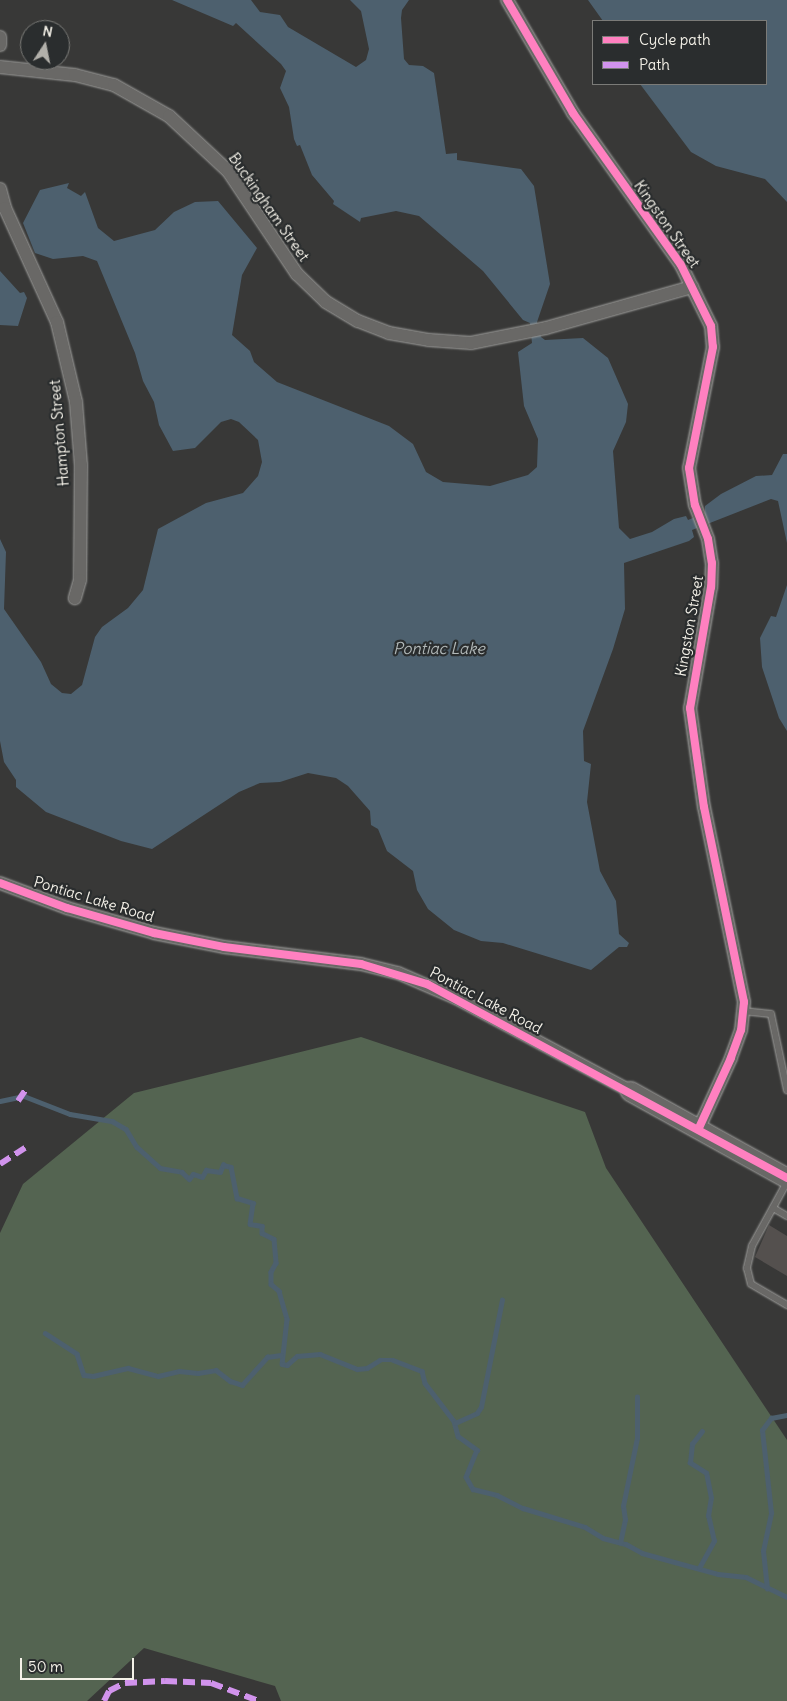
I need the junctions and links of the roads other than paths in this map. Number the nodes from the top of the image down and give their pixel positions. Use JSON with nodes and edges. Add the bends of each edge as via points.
{"nodes":[{"id":1,"x":507,"y":0,"type":"edge"},
{"id":2,"x":0,"y":36,"type":"edge"},
{"id":3,"x":0,"y":45,"type":"edge"},
{"id":4,"x":0,"y":67,"type":"edge"},
{"id":5,"x":0,"y":189,"type":"edge"},
{"id":6,"x":692,"y":287,"type":"junction"},
{"id":7,"x":75,"y":598,"type":"dead end"},
{"id":8,"x":0,"y":883,"type":"edge"},
{"id":9,"x":743,"y":1011,"type":"junction"},
{"id":10,"x":787,"y":1090,"type":"edge"},
{"id":11,"x":630,"y":1091,"type":"joint"},
{"id":12,"x":699,"y":1128,"type":"junction"},
{"id":13,"x":787,"y":1178,"type":"edge"},
{"id":14,"x":787,"y":1182,"type":"edge"},
{"id":15,"x":773,"y":1208,"type":"junction"},
{"id":16,"x":787,"y":1216,"type":"edge"},
{"id":17,"x":787,"y":1305,"type":"edge"}],
"edges":[{"from":1,"to":6,"type":"street","name":"Kingston Street","via":[[574,113],[682,265]]},
{"from":2,"to":3,"type":"street"},
{"from":4,"to":6,"type":"street","name":"Buckingham Street","via":[[75,75],[114,85],[169,116],[228,171],[296,274],[326,302],[358,321],[389,333],[471,343],[546,328]]},
{"from":5,"to":7,"type":"street","name":"Hampton Street","via":[[5,208],[57,322],[76,402],[81,465],[80,580]]},
{"from":6,"to":9,"type":"street","name":"Kingston Street","via":[[711,326],[713,347],[689,468],[694,505],[708,539],[712,587],[690,708],[704,807],[743,982]]},
{"from":8,"to":11,"type":"street","name":"Pontiac Lake Road","via":[[67,908],[154,932],[224,947],[361,964],[398,973],[456,998]]},
{"from":9,"to":10,"type":"lane","via":[[771,1014]]},
{"from":9,"to":12,"type":"street","name":"Kingston Street","via":[[741,1030],[731,1058]]},
{"from":11,"to":12,"type":"street","name":"Pontiac Lake Road"},
{"from":12,"to":13,"type":"street","name":"Pontiac Lake Road"},
{"from":14,"to":15,"type":"lane"},
{"from":15,"to":16,"type":"lane"},
{"from":15,"to":17,"type":"lane","via":[[752,1246],[747,1268],[751,1284]]}]}
